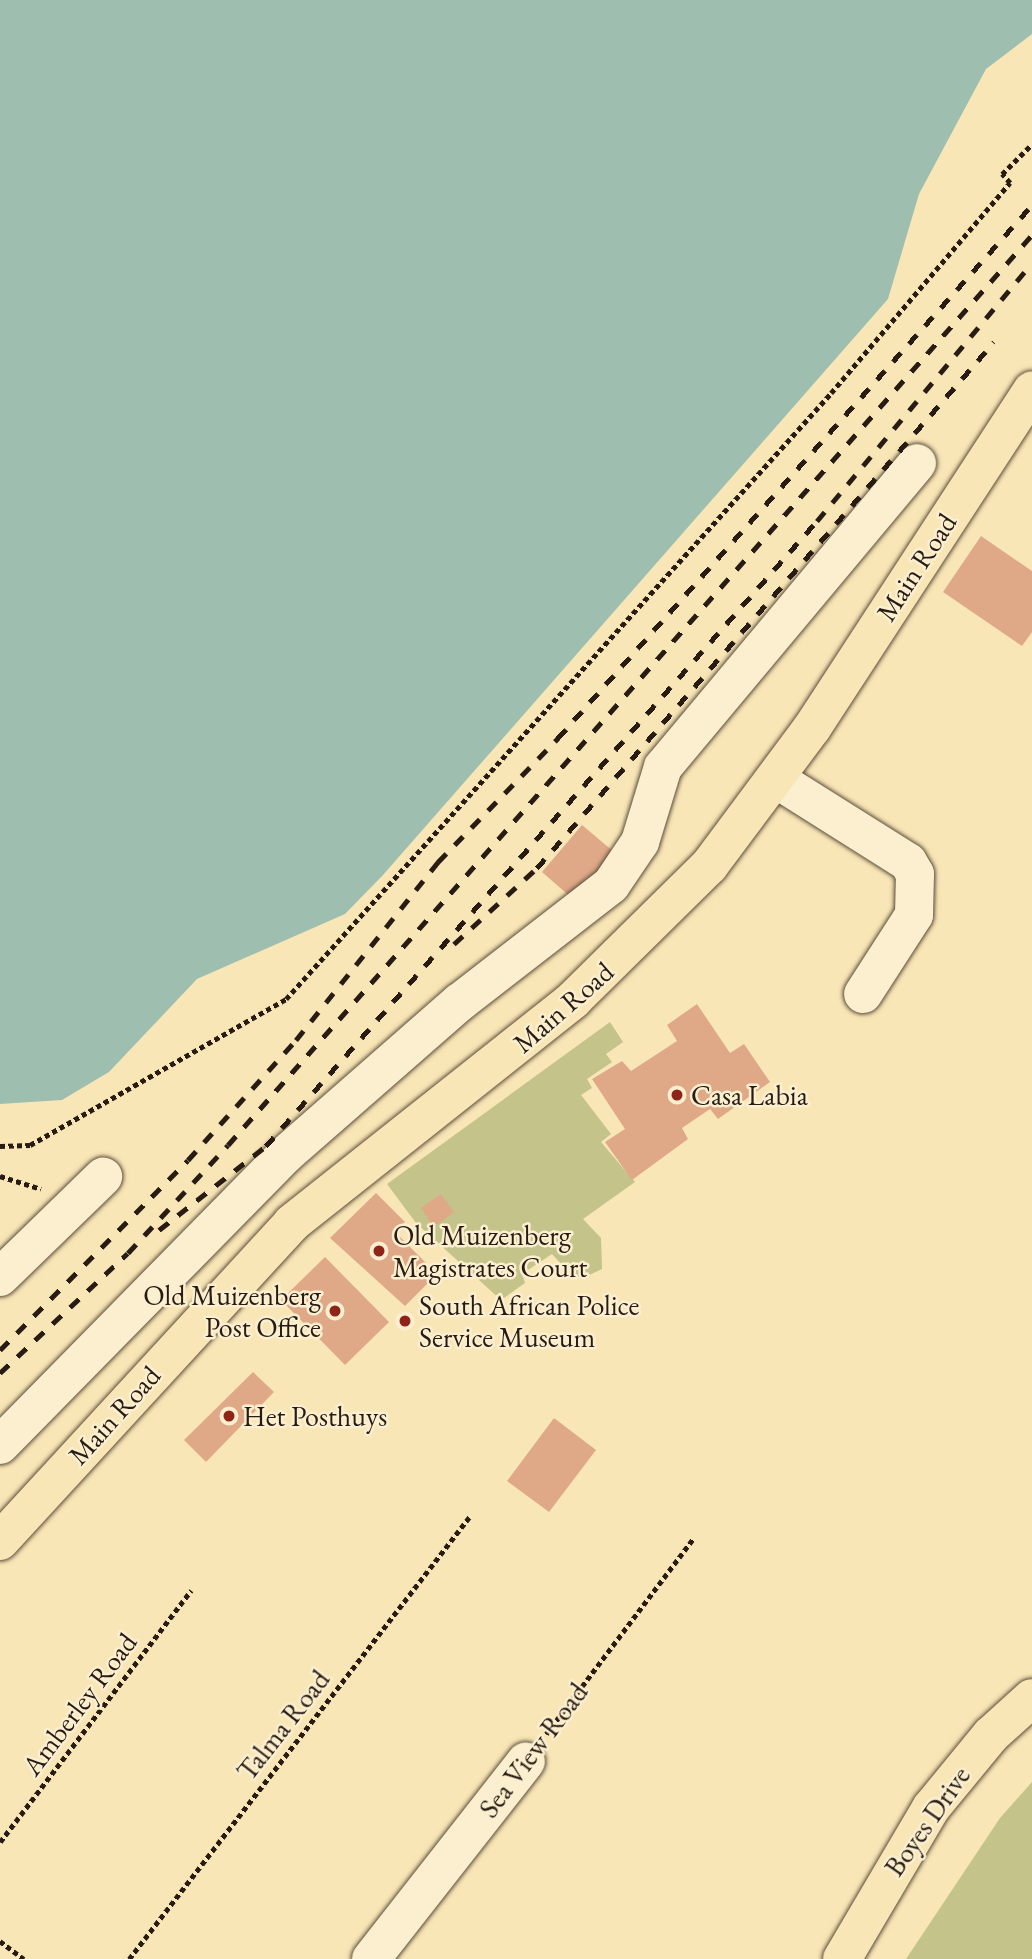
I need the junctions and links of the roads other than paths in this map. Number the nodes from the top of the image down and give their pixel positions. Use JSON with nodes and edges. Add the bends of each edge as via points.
{"nodes":[{"id":1,"x":1032,"y":390,"type":"edge"},
{"id":2,"x":917,"y":463,"type":"dead end"},
{"id":3,"x":776,"y":779,"type":"junction"},
{"id":4,"x":863,"y":994,"type":"dead end"},
{"id":5,"x":103,"y":1177,"type":"dead end"},
{"id":6,"x":0,"y":1277,"type":"edge"},
{"id":7,"x":0,"y":1445,"type":"edge"},
{"id":8,"x":0,"y":1541,"type":"edge"},
{"id":9,"x":1032,"y":1698,"type":"edge"},
{"id":10,"x":526,"y":1761,"type":"road end"},
{"id":11,"x":371,"y":1959,"type":"edge"},
{"id":12,"x":842,"y":1959,"type":"edge"}],
"edges":[{"from":1,"to":3,"type":"main road","name":"Main Road"},
{"from":2,"to":7,"type":"street","via":[[663,767],[640,842],[611,885],[460,1002],[285,1155]]},
{"from":3,"to":4,"type":"street","via":[[908,862],[915,874],[914,915]]},
{"from":3,"to":8,"type":"main road","name":"Main Road","via":[[709,866],[610,967],[292,1223]]},
{"from":5,"to":6,"type":"street"},
{"from":9,"to":12,"type":"main road","name":"Boyes Drive","via":[[991,1735],[931,1808]]},
{"from":10,"to":11,"type":"street","name":"Sea View Road"}]}
